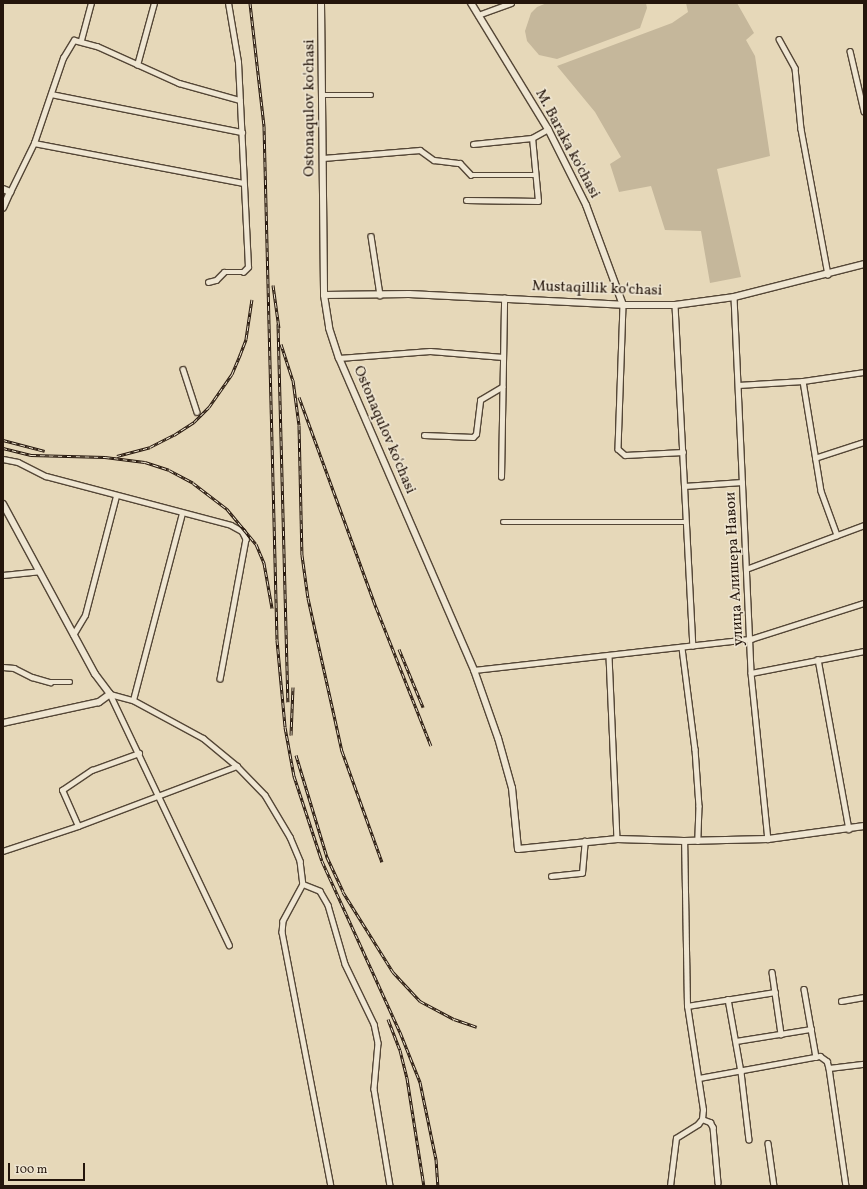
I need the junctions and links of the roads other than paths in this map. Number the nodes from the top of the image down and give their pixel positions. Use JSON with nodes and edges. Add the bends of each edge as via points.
{"nodes":[{"id":1,"x":92,"y":3,"type":"edge"},
{"id":2,"x":154,"y":3,"type":"edge"},
{"id":3,"x":228,"y":3,"type":"edge"},
{"id":4,"x":321,"y":3,"type":"edge"},
{"id":5,"x":472,"y":3,"type":"edge"},
{"id":6,"x":511,"y":3,"type":"edge"},
{"id":7,"x":478,"y":15,"type":"junction"},
{"id":8,"x":779,"y":39,"type":"dead end"},
{"id":9,"x":81,"y":40,"type":"junction"},
{"id":10,"x":850,"y":51,"type":"dead end"},
{"id":11,"x":138,"y":65,"type":"junction"},
{"id":12,"x":50,"y":94,"type":"junction"},
{"id":13,"x":323,"y":95,"type":"junction"},
{"id":14,"x":371,"y":95,"type":"dead end"},
{"id":15,"x":240,"y":100,"type":"junction"},
{"id":16,"x":864,"y":111,"type":"edge"},
{"id":17,"x":548,"y":129,"type":"junction"},
{"id":18,"x":242,"y":132,"type":"junction"},
{"id":19,"x":532,"y":138,"type":"junction"},
{"id":20,"x":34,"y":144,"type":"junction"},
{"id":21,"x":473,"y":144,"type":"dead end"},
{"id":22,"x":323,"y":158,"type":"junction"},
{"id":23,"x":536,"y":175,"type":"junction"},
{"id":24,"x":243,"y":183,"type":"junction"},
{"id":25,"x":3,"y":189,"type":"edge"},
{"id":26,"x":10,"y":192,"type":"junction"},
{"id":27,"x":466,"y":200,"type":"dead end"},
{"id":28,"x":3,"y":208,"type":"edge"},
{"id":29,"x":371,"y":236,"type":"dead end"},
{"id":30,"x":864,"y":264,"type":"edge"},
{"id":31,"x":828,"y":275,"type":"junction"},
{"id":32,"x":208,"y":282,"type":"dead end"},
{"id":33,"x":324,"y":295,"type":"junction"},
{"id":34,"x":380,"y":295,"type":"junction"},
{"id":35,"x":734,"y":297,"type":"junction"},
{"id":36,"x":504,"y":298,"type":"junction"},
{"id":37,"x":623,"y":305,"type":"junction"},
{"id":38,"x":675,"y":305,"type":"junction"},
{"id":39,"x":503,"y":357,"type":"junction"},
{"id":40,"x":339,"y":358,"type":"junction"},
{"id":41,"x":183,"y":369,"type":"dead end"},
{"id":42,"x":864,"y":372,"type":"edge"},
{"id":43,"x":803,"y":381,"type":"junction"},
{"id":44,"x":738,"y":385,"type":"junction"},
{"id":45,"x":502,"y":388,"type":"junction"},
{"id":46,"x":197,"y":412,"type":"dead end"},
{"id":47,"x":424,"y":435,"type":"dead end"},
{"id":48,"x":864,"y":442,"type":"edge"},
{"id":49,"x":683,"y":452,"type":"junction"},
{"id":50,"x":815,"y":458,"type":"junction"},
{"id":51,"x":3,"y":459,"type":"edge"},
{"id":52,"x":501,"y":477,"type":"dead end"},
{"id":53,"x":742,"y":482,"type":"junction"},
{"id":54,"x":684,"y":486,"type":"junction"},
{"id":55,"x":116,"y":496,"type":"junction"},
{"id":56,"x":3,"y":504,"type":"edge"},
{"id":57,"x":182,"y":514,"type":"junction"},
{"id":58,"x":503,"y":522,"type":"dead end"},
{"id":59,"x":686,"y":522,"type":"junction"},
{"id":60,"x":864,"y":526,"type":"edge"},
{"id":61,"x":837,"y":535,"type":"junction"},
{"id":62,"x":746,"y":569,"type":"junction"},
{"id":63,"x":39,"y":571,"type":"junction"},
{"id":64,"x":3,"y":575,"type":"edge"},
{"id":65,"x":864,"y":603,"type":"edge"},
{"id":66,"x":73,"y":635,"type":"junction"},
{"id":67,"x":751,"y":639,"type":"junction"},
{"id":68,"x":693,"y":646,"type":"junction"},
{"id":69,"x":682,"y":648,"type":"junction"},
{"id":70,"x":864,"y":651,"type":"edge"},
{"id":71,"x":609,"y":656,"type":"junction"},
{"id":72,"x":818,"y":659,"type":"junction"},
{"id":73,"x":3,"y":668,"type":"edge"},
{"id":74,"x":474,"y":670,"type":"junction"},
{"id":75,"x":751,"y":673,"type":"junction"},
{"id":76,"x":220,"y":679,"type":"dead end"},
{"id":77,"x":70,"y":682,"type":"dead end"},
{"id":78,"x":110,"y":694,"type":"junction"},
{"id":79,"x":133,"y":700,"type":"junction"},
{"id":80,"x":3,"y":723,"type":"edge"},
{"id":81,"x":139,"y":753,"type":"junction"},
{"id":82,"x":237,"y":766,"type":"junction"},
{"id":83,"x":159,"y":796,"type":"junction"},
{"id":84,"x":78,"y":826,"type":"junction"},
{"id":85,"x":864,"y":826,"type":"edge"},
{"id":86,"x":849,"y":829,"type":"junction"},
{"id":87,"x":617,"y":839,"type":"junction"},
{"id":88,"x":768,"y":839,"type":"junction"},
{"id":89,"x":585,"y":841,"type":"junction"},
{"id":90,"x":684,"y":841,"type":"junction"},
{"id":91,"x":698,"y":841,"type":"junction"},
{"id":92,"x":3,"y":851,"type":"edge"},
{"id":93,"x":551,"y":876,"type":"dead end"},
{"id":94,"x":303,"y":884,"type":"junction"},
{"id":95,"x":229,"y":944,"type":"dead end"},
{"id":96,"x":772,"y":972,"type":"dead end"},
{"id":97,"x":804,"y":989,"type":"dead end"},
{"id":98,"x":775,"y":992,"type":"junction"},
{"id":99,"x":864,"y":997,"type":"edge"},
{"id":100,"x":728,"y":999,"type":"junction"},
{"id":101,"x":840,"y":1000,"type":"dead end"},
{"id":102,"x":687,"y":1006,"type":"junction"},
{"id":103,"x":811,"y":1029,"type":"junction"},
{"id":104,"x":781,"y":1034,"type":"junction"},
{"id":105,"x":736,"y":1042,"type":"junction"},
{"id":106,"x":816,"y":1057,"type":"junction"},
{"id":107,"x":864,"y":1064,"type":"edge"},
{"id":108,"x":828,"y":1068,"type":"junction"},
{"id":109,"x":741,"y":1072,"type":"junction"},
{"id":110,"x":699,"y":1078,"type":"junction"},
{"id":111,"x":702,"y":1119,"type":"junction"},
{"id":112,"x":749,"y":1140,"type":"dead end"},
{"id":113,"x":768,"y":1143,"type":"dead end"},
{"id":114,"x":718,"y":1183,"type":"dead end"},
{"id":115,"x":331,"y":1186,"type":"edge"},
{"id":116,"x":390,"y":1186,"type":"edge"},
{"id":117,"x":670,"y":1186,"type":"edge"},
{"id":118,"x":774,"y":1186,"type":"edge"},
{"id":119,"x":846,"y":1186,"type":"edge"}],
"edges":[{"from":1,"to":9,"type":"street"},
{"from":2,"to":11,"type":"street"},
{"from":3,"to":15,"type":"street"},
{"from":4,"to":13,"type":"street","name":"Ostonaqulov ko'chasi"},
{"from":5,"to":7,"type":"street","name":"M. Baraka ko'chasi"},
{"from":6,"to":7,"type":"street"},
{"from":7,"to":17,"type":"street","name":"M. Baraka ko'chasi"},
{"from":8,"to":31,"type":"street","via":[[795,68],[801,129]]},
{"from":9,"to":11,"type":"street"},
{"from":9,"to":12,"type":"street","via":[[70,43]]},
{"from":10,"to":16,"type":"street"},
{"from":11,"to":15,"type":"street","via":[[179,83]]},
{"from":12,"to":18,"type":"street"},
{"from":12,"to":20,"type":"street"},
{"from":13,"to":14,"type":"street"},
{"from":13,"to":22,"type":"street","name":"Ostonaqulov ko'chasi"},
{"from":15,"to":18,"type":"street"},
{"from":17,"to":19,"type":"street"},
{"from":17,"to":37,"type":"street","name":"M. Baraka ko'chasi","via":[[586,205]]},
{"from":18,"to":24,"type":"street"},
{"from":19,"to":21,"type":"street"},
{"from":19,"to":23,"type":"street"},
{"from":20,"to":24,"type":"street"},
{"from":20,"to":26,"type":"street"},
{"from":22,"to":23,"type":"street","via":[[420,150],[434,160],[460,163],[471,175]]},
{"from":22,"to":33,"type":"street","name":"Ostonaqulov ko'chasi"},
{"from":23,"to":27,"type":"street","via":[[538,201]]},
{"from":24,"to":32,"type":"street","via":[[248,268],[242,272],[224,272],[217,280]]},
{"from":25,"to":26,"type":"street"},
{"from":26,"to":28,"type":"street"},
{"from":29,"to":34,"type":"street"},
{"from":30,"to":31,"type":"street","name":"Mustaqillik ko‘chasi"},
{"from":31,"to":35,"type":"street","name":"Mustaqillik ko‘chasi"},
{"from":33,"to":34,"type":"street","name":"Mustaqillik ko‘chasi"},
{"from":33,"to":40,"type":"street","name":"Ostonaqulov ko'chasi","via":[[329,328]]},
{"from":34,"to":36,"type":"street","name":"Mustaqillik ko‘chasi"},
{"from":35,"to":38,"type":"street","name":"Mustaqillik ko‘chasi"},
{"from":35,"to":44,"type":"street","name":"улица Алишера Навои"},
{"from":36,"to":37,"type":"street","name":"Mustaqillik ko‘chasi"},
{"from":36,"to":39,"type":"street"},
{"from":37,"to":38,"type":"street","name":"Mustaqillik ko‘chasi"},
{"from":37,"to":49,"type":"street","via":[[618,449],[625,455]]},
{"from":38,"to":49,"type":"street"},
{"from":39,"to":40,"type":"street","via":[[430,351]]},
{"from":39,"to":45,"type":"street"},
{"from":40,"to":74,"type":"street","name":"Ostonaqulov ko'chasi"},
{"from":41,"to":46,"type":"street"},
{"from":42,"to":43,"type":"street"},
{"from":43,"to":44,"type":"street"},
{"from":43,"to":50,"type":"street"},
{"from":44,"to":53,"type":"street","name":"улица Алишера Навои"},
{"from":45,"to":47,"type":"street","via":[[480,400],[476,434],[473,437]]},
{"from":45,"to":52,"type":"street"},
{"from":48,"to":50,"type":"street"},
{"from":49,"to":54,"type":"street"},
{"from":50,"to":61,"type":"street","via":[[822,491]]},
{"from":51,"to":55,"type":"street","via":[[18,462],[46,476]]},
{"from":53,"to":54,"type":"street"},
{"from":53,"to":62,"type":"street","name":"улица Алишера Навои"},
{"from":54,"to":59,"type":"street"},
{"from":55,"to":57,"type":"street"},
{"from":55,"to":66,"type":"street","via":[[87,608],[82,623]]},
{"from":56,"to":63,"type":"street"},
{"from":57,"to":76,"type":"street","via":[[238,527],[246,539]]},
{"from":57,"to":79,"type":"street"},
{"from":58,"to":59,"type":"street"},
{"from":59,"to":68,"type":"street"},
{"from":60,"to":61,"type":"street"},
{"from":61,"to":62,"type":"street"},
{"from":62,"to":67,"type":"street","name":"улица Алишера Навои"},
{"from":63,"to":64,"type":"street"},
{"from":63,"to":66,"type":"street"},
{"from":65,"to":67,"type":"street"},
{"from":66,"to":78,"type":"street","via":[[94,674]]},
{"from":67,"to":68,"type":"street"},
{"from":67,"to":75,"type":"street","name":"улица Алишера Навои"},
{"from":68,"to":69,"type":"street"},
{"from":69,"to":71,"type":"street"},
{"from":69,"to":91,"type":"street","via":[[695,749],[699,806]]},
{"from":70,"to":72,"type":"street"},
{"from":71,"to":74,"type":"street"},
{"from":71,"to":87,"type":"street"},
{"from":72,"to":75,"type":"street"},
{"from":72,"to":86,"type":"street"},
{"from":73,"to":77,"type":"street","via":[[14,668],[50,682]]},
{"from":74,"to":89,"type":"street","name":"Ostonaqulov ko'chasi","via":[[498,738],[512,788],[518,849]]},
{"from":75,"to":88,"type":"street","name":"улица Алишера Навои"},
{"from":78,"to":79,"type":"street"},
{"from":78,"to":80,"type":"street","via":[[99,702]]},
{"from":78,"to":81,"type":"street"},
{"from":79,"to":82,"type":"street","via":[[203,738]]},
{"from":81,"to":83,"type":"street"},
{"from":81,"to":84,"type":"street","via":[[92,770],[62,790]]},
{"from":82,"to":83,"type":"street"},
{"from":82,"to":94,"type":"street","via":[[265,795],[290,837],[300,861]]},
{"from":83,"to":84,"type":"street"},
{"from":83,"to":95,"type":"street"},
{"from":84,"to":92,"type":"street"},
{"from":85,"to":86,"type":"street"},
{"from":86,"to":88,"type":"street"},
{"from":87,"to":89,"type":"street"},
{"from":87,"to":90,"type":"street"},
{"from":88,"to":91,"type":"street"},
{"from":89,"to":93,"type":"street","via":[[582,873]]},
{"from":90,"to":91,"type":"street"},
{"from":90,"to":102,"type":"street"},
{"from":94,"to":115,"type":"street","via":[[283,921],[282,932]]},
{"from":94,"to":116,"type":"street","via":[[320,892],[328,904],[345,964],[374,1024],[378,1043],[374,1089]]},
{"from":96,"to":98,"type":"street"},
{"from":97,"to":103,"type":"street"},
{"from":98,"to":100,"type":"street"},
{"from":98,"to":104,"type":"street"},
{"from":99,"to":101,"type":"street"},
{"from":100,"to":102,"type":"street"},
{"from":100,"to":105,"type":"street"},
{"from":102,"to":110,"type":"street"},
{"from":103,"to":104,"type":"street"},
{"from":103,"to":106,"type":"street"},
{"from":104,"to":105,"type":"street"},
{"from":105,"to":109,"type":"street"},
{"from":106,"to":108,"type":"street","via":[[825,1058]]},
{"from":106,"to":109,"type":"street"},
{"from":107,"to":108,"type":"street"},
{"from":108,"to":119,"type":"street"},
{"from":109,"to":110,"type":"street"},
{"from":109,"to":112,"type":"street"},
{"from":110,"to":111,"type":"street"},
{"from":111,"to":114,"type":"street","via":[[710,1122],[713,1127]]},
{"from":111,"to":117,"type":"street","via":[[676,1138]]},
{"from":113,"to":118,"type":"street"}]}
